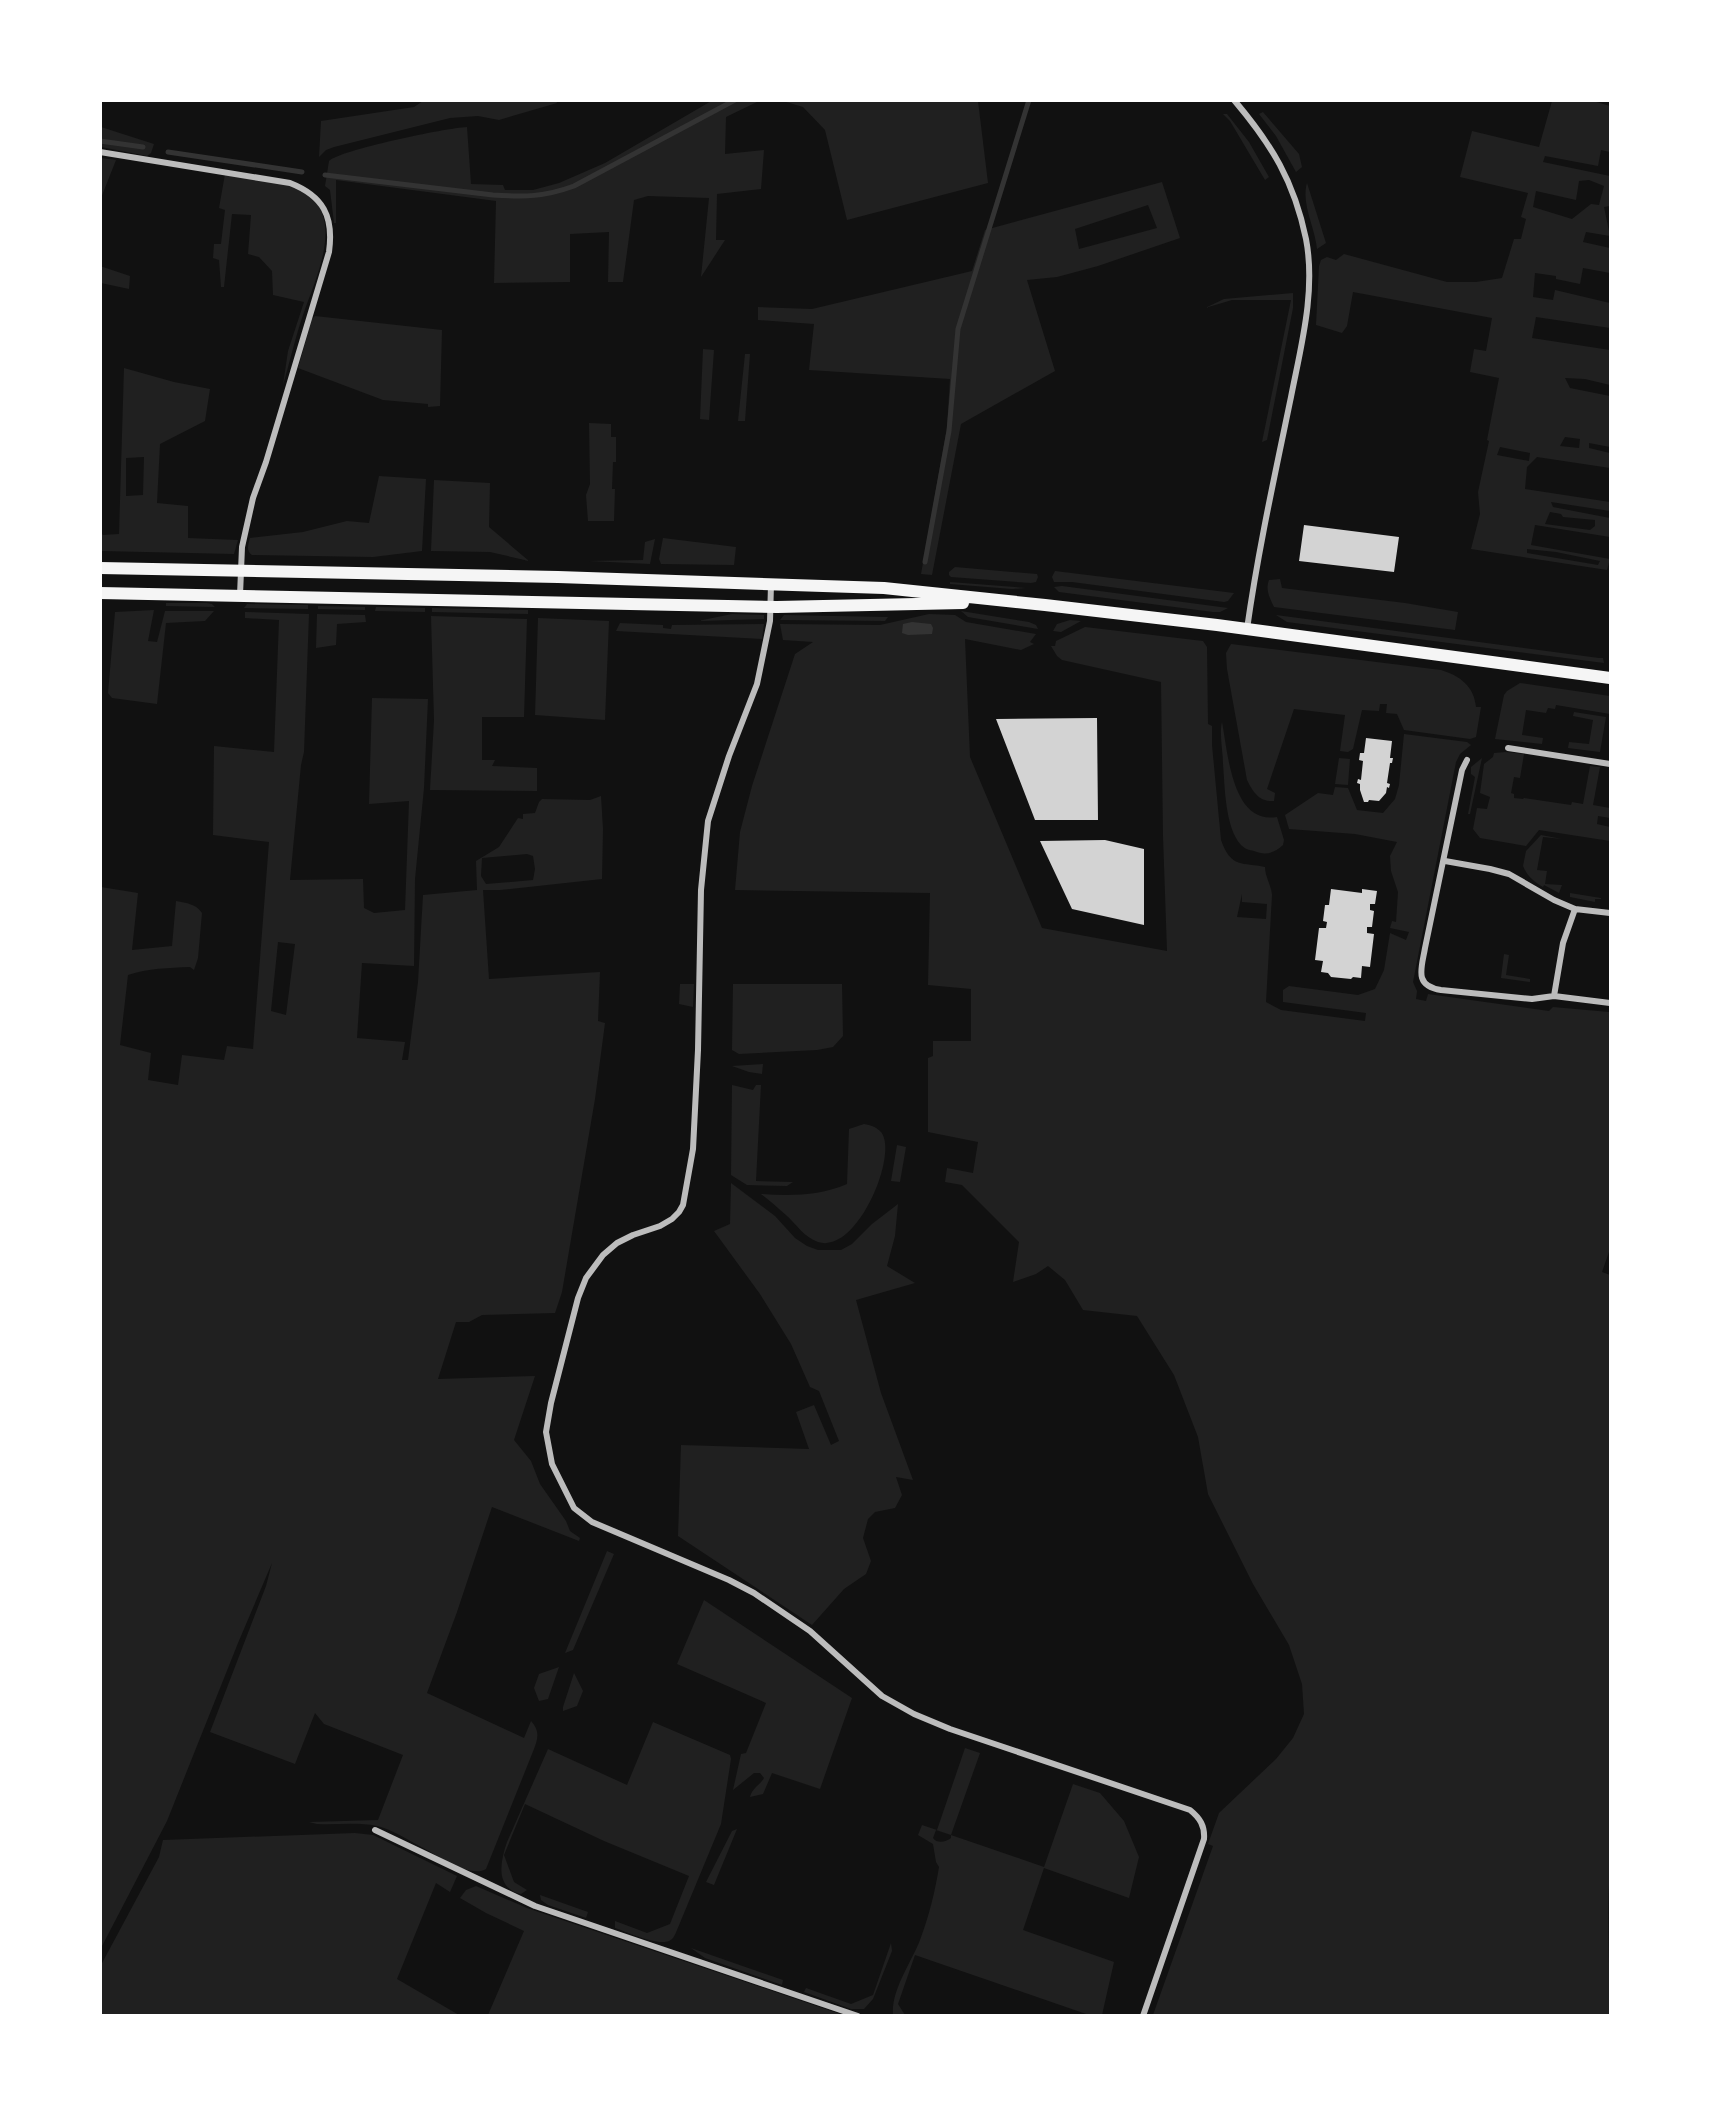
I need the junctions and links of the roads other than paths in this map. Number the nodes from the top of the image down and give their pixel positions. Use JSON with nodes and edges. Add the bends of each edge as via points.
{"nodes":[{"id":1,"x":1234,"y":100,"type":"edge"},
{"id":2,"x":100,"y":152,"type":"edge"},
{"id":3,"x":100,"y":568,"type":"edge"},
{"id":4,"x":241,"y":572,"type":"junction"},
{"id":5,"x":771,"y":585,"type":"junction"},
{"id":6,"x":100,"y":593,"type":"edge"},
{"id":7,"x":240,"y":595,"type":"junction"},
{"id":8,"x":1016,"y":602,"type":"junction"},
{"id":9,"x":771,"y":607,"type":"junction"},
{"id":10,"x":1247,"y":629,"type":"junction"},
{"id":11,"x":1611,"y":678,"type":"edge"},
{"id":12,"x":1508,"y":748,"type":"dead end"},
{"id":13,"x":1467,"y":760,"type":"dead end"},
{"id":14,"x":1611,"y":764,"type":"edge"},
{"id":15,"x":1444,"y":861,"type":"junction"},
{"id":16,"x":1575,"y":909,"type":"junction"},
{"id":17,"x":1611,"y":913,"type":"edge"},
{"id":18,"x":1554,"y":996,"type":"junction"},
{"id":19,"x":1611,"y":1003,"type":"edge"},
{"id":20,"x":375,"y":1830,"type":"dead end"},
{"id":21,"x":858,"y":2016,"type":"edge"},
{"id":22,"x":1143,"y":2016,"type":"edge"}],
"edges":[{"from":1,"to":10,"type":"street","via":[[1267,142],[1294,193],[1306,240],[1309,274],[1304,331],[1266,511]]},
{"from":2,"to":4,"type":"street","via":[[290,183],[316,196],[326,213],[330,230],[328,252],[253,498],[242,547]]},
{"from":3,"to":4,"type":"main road"},
{"from":4,"to":5,"type":"main road"},
{"from":4,"to":7,"type":"street"},
{"from":5,"to":8,"type":"main road","via":[[884,588]]},
{"from":5,"to":9,"type":"street"},
{"from":6,"to":7,"type":"main road"},
{"from":7,"to":9,"type":"main road"},
{"from":8,"to":9,"type":"main road"},
{"from":8,"to":10,"type":"main road"},
{"from":9,"to":22,"type":"street","via":[[758,684],[708,821],[701,890],[693,1149],[683,1204],[672,1219],[617,1244],[586,1278],[572,1316],[547,1422],[552,1464],[569,1501],[585,1518],[754,1593],[802,1626],[876,1691],[902,1707],[950,1729],[1190,1810],[1197,1816],[1204,1839]]},
{"from":10,"to":11,"type":"main road"},
{"from":12,"to":14,"type":"street"},
{"from":13,"to":15,"type":"street","via":[[1461,770]]},
{"from":15,"to":16,"type":"street","via":[[1509,874]]},
{"from":15,"to":18,"type":"street","via":[[1421,973],[1425,984],[1431,988],[1532,999]]},
{"from":16,"to":17,"type":"street"},
{"from":16,"to":18,"type":"street","via":[[1563,943]]},
{"from":18,"to":19,"type":"street"},
{"from":20,"to":21,"type":"street","via":[[536,1906]]}]}
